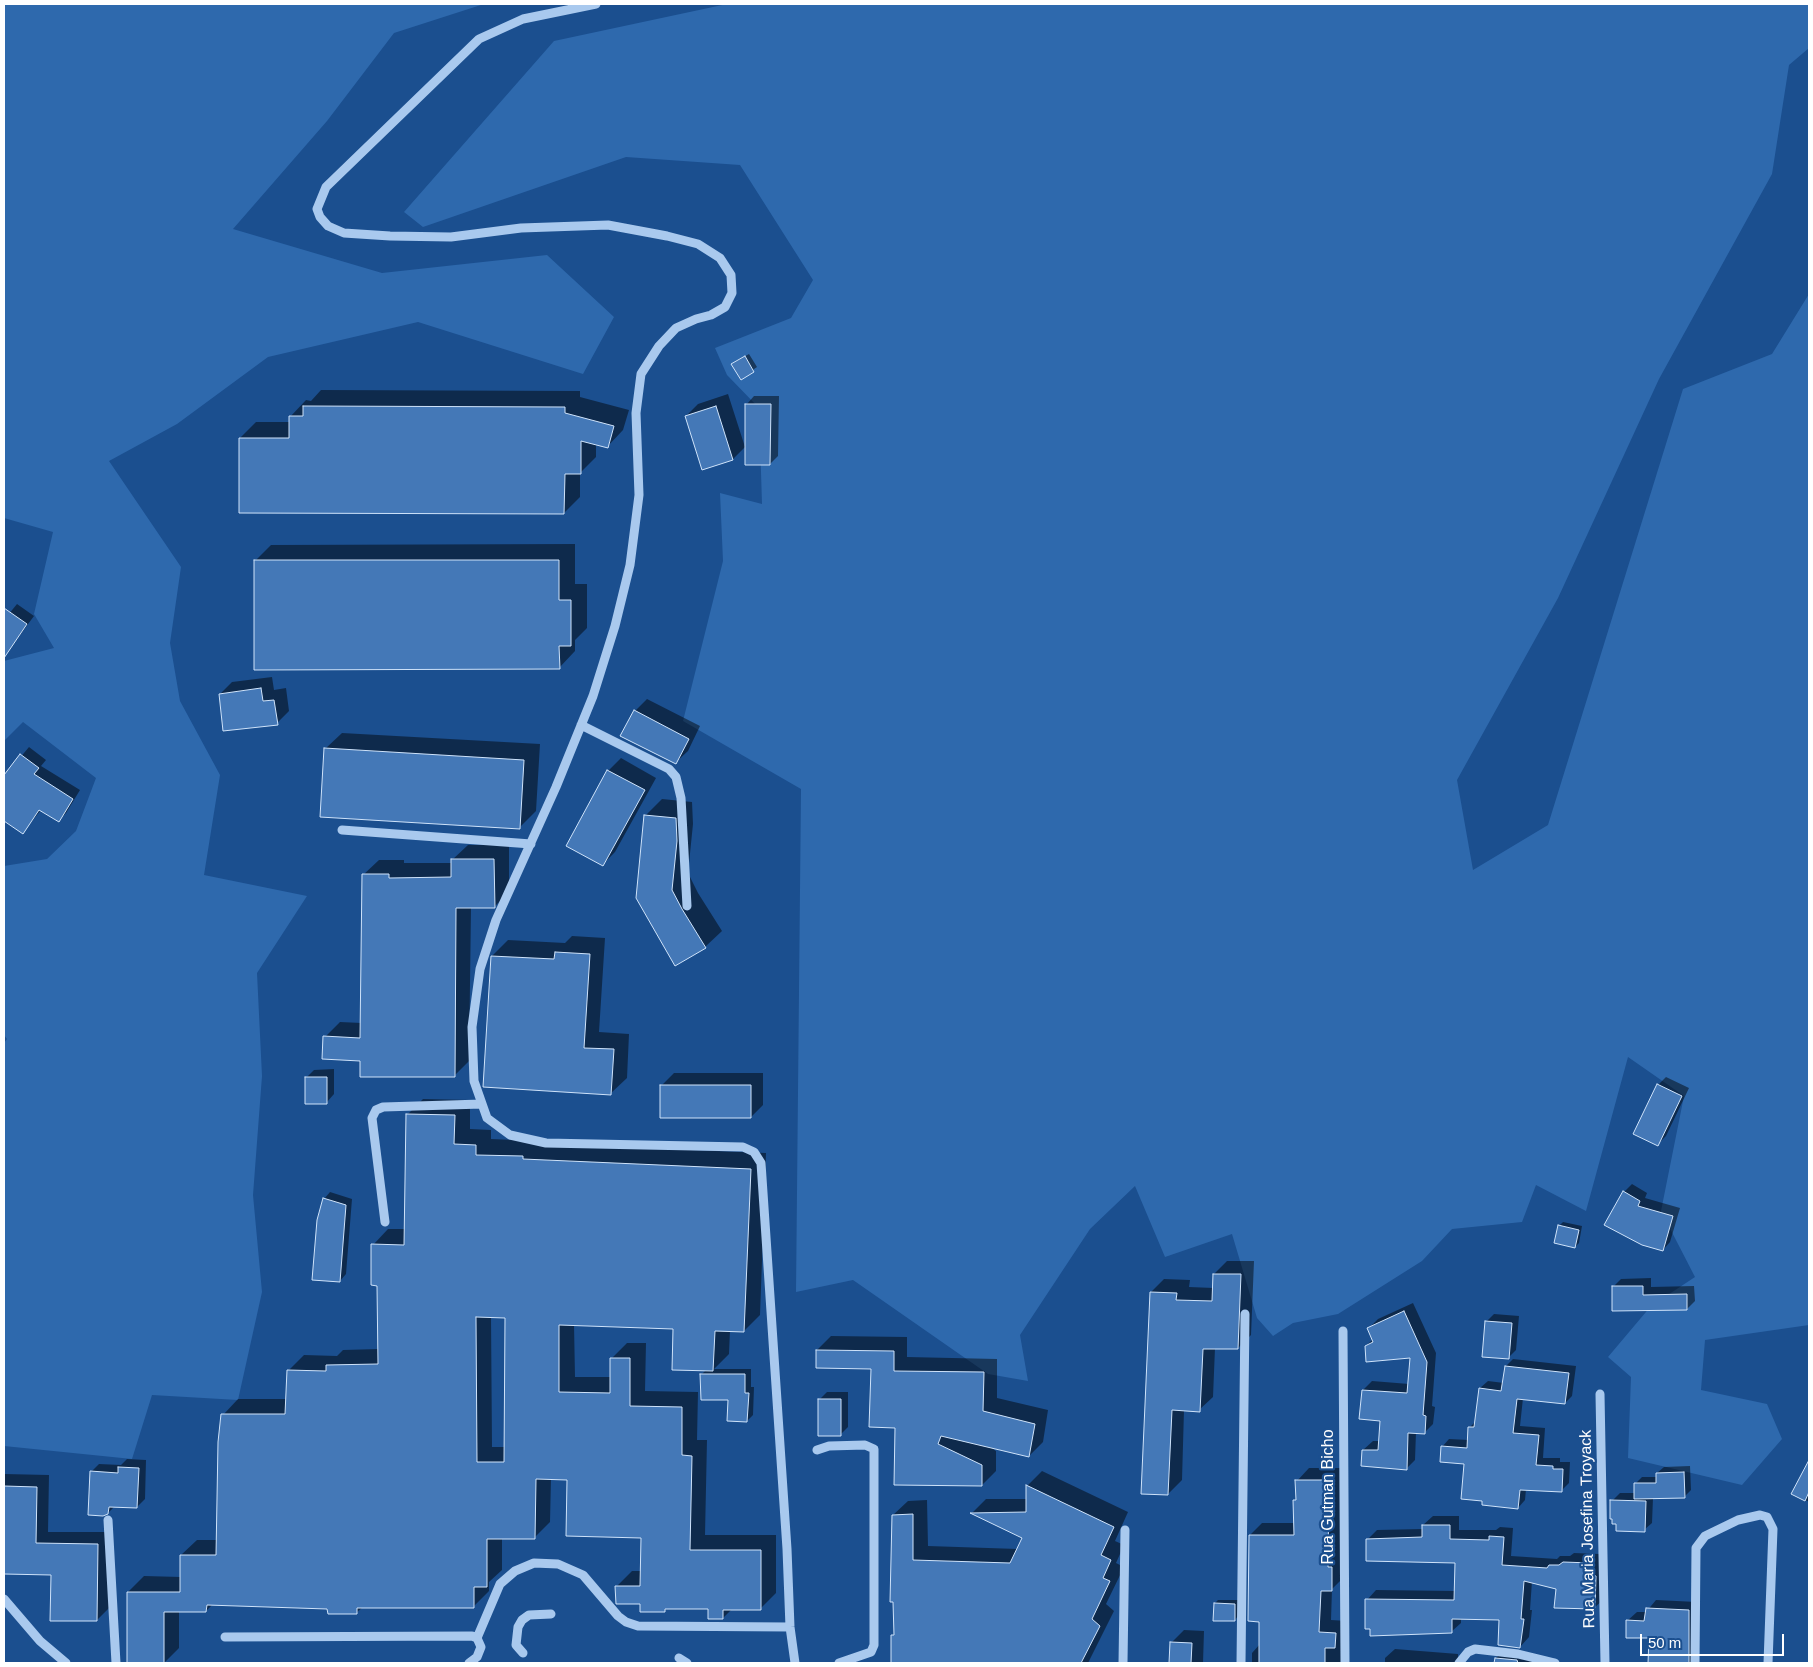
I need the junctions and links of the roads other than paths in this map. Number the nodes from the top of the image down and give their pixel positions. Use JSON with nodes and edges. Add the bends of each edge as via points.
{"nodes":[{"id":1,"x":596,"y":4,"type":"edge"},
{"id":2,"x":581,"y":725,"type":"junction"},
{"id":3,"x":342,"y":830,"type":"dead end"},
{"id":4,"x":531,"y":844,"type":"junction"},
{"id":5,"x":687,"y":906,"type":"dead end"},
{"id":6,"x":482,"y":1104,"type":"junction"},
{"id":7,"x":385,"y":1222,"type":"dead end"},
{"id":8,"x":1246,"y":1314,"type":"dead end"},
{"id":9,"x":1343,"y":1331,"type":"dead end"},
{"id":10,"x":1600,"y":1394,"type":"dead end"},
{"id":11,"x":817,"y":1450,"type":"dead end"},
{"id":12,"x":108,"y":1520,"type":"dead end"},
{"id":13,"x":1125,"y":1530,"type":"dead end"},
{"id":14,"x":4,"y":1600,"type":"edge"},
{"id":15,"x":551,"y":1614,"type":"dead end"},
{"id":16,"x":790,"y":1627,"type":"junction"},
{"id":17,"x":225,"y":1637,"type":"dead end"},
{"id":18,"x":477,"y":1638,"type":"junction"},
{"id":19,"x":523,"y":1653,"type":"dead end"},
{"id":20,"x":66,"y":1663,"type":"edge"},
{"id":21,"x":116,"y":1663,"type":"edge"},
{"id":22,"x":469,"y":1663,"type":"edge"},
{"id":23,"x":795,"y":1663,"type":"edge"},
{"id":24,"x":838,"y":1663,"type":"edge"},
{"id":25,"x":1123,"y":1663,"type":"edge"},
{"id":26,"x":1241,"y":1663,"type":"edge"},
{"id":27,"x":1345,"y":1663,"type":"edge"},
{"id":28,"x":1459,"y":1663,"type":"edge"},
{"id":29,"x":1555,"y":1663,"type":"edge"},
{"id":30,"x":1605,"y":1663,"type":"edge"},
{"id":31,"x":1695,"y":1663,"type":"edge"},
{"id":32,"x":1768,"y":1663,"type":"edge"}],
"edges":[{"from":1,"to":2,"type":"street","via":[[523,19],[479,39],[326,187],[317,209],[328,226],[344,233],[390,236],[451,237],[522,228],[608,225],[698,244],[720,258],[731,275],[732,293],[725,307],[676,328],[659,346],[641,374],[636,413],[639,495],[630,565],[615,626]]},
{"from":2,"to":4,"type":"street"},
{"from":2,"to":5,"type":"street","via":[[669,770],[676,777],[681,798]]},
{"from":3,"to":4,"type":"street"},
{"from":4,"to":6,"type":"street","via":[[496,920],[480,969],[472,1027],[474,1081]]},
{"from":6,"to":7,"type":"street","via":[[384,1107],[376,1110],[372,1118]]},
{"from":6,"to":16,"type":"street","via":[[487,1118],[510,1135],[546,1143],[743,1147],[754,1152],[761,1163]]},
{"from":8,"to":26,"type":"street"},
{"from":9,"to":27,"type":"street","name":"Rua Gutman Bicho"},
{"from":10,"to":30,"type":"street","name":"Rua Maria Josefina Troyack"},
{"from":11,"to":24,"type":"street","via":[[829,1446],[865,1445],[874,1449],[874,1645],[871,1652]]},
{"from":12,"to":21,"type":"street"},
{"from":13,"to":25,"type":"street"},
{"from":14,"to":20,"type":"street","via":[[40,1642]]},
{"from":15,"to":19,"type":"street","via":[[522,1620],[516,1646]]},
{"from":16,"to":18,"type":"street","via":[[638,1626],[618,1616],[583,1575],[558,1564],[534,1563],[515,1571],[500,1584]]},
{"from":16,"to":23,"type":"street"},
{"from":17,"to":18,"type":"street"},
{"from":18,"to":22,"type":"street","via":[[481,1647]]},
{"from":28,"to":29,"type":"street","via":[[1468,1652],[1476,1649]]},
{"from":31,"to":32,"type":"street","via":[[1696,1548],[1705,1536],[1738,1520],[1760,1515],[1767,1517],[1773,1529]]}]}
